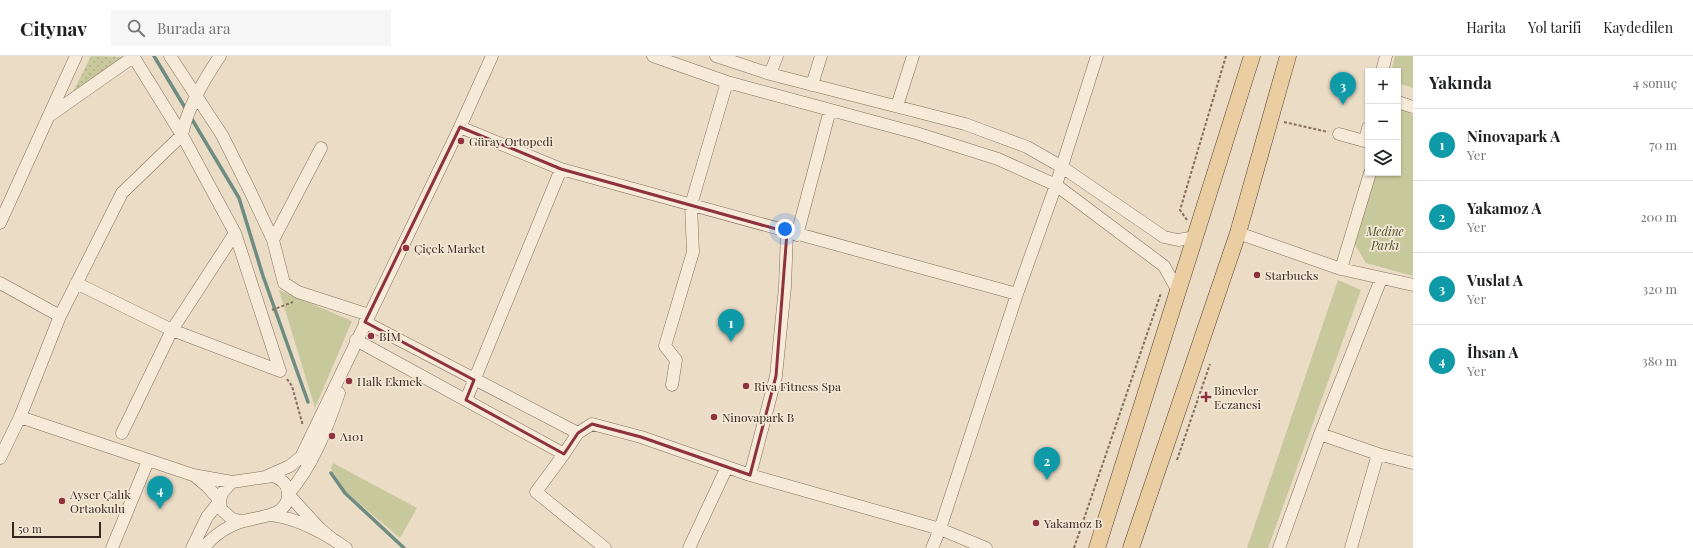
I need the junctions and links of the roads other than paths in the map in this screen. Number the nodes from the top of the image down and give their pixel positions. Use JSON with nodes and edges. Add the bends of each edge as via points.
{"nodes":[{"id":1,"x":76,"y":56,"type":"edge"},
{"id":2,"x":133,"y":56,"type":"edge"},
{"id":3,"x":170,"y":56,"type":"edge"},
{"id":4,"x":220,"y":56,"type":"edge"},
{"id":5,"x":492,"y":56,"type":"edge"},
{"id":6,"x":653,"y":56,"type":"edge"},
{"id":7,"x":716,"y":56,"type":"edge"},
{"id":8,"x":777,"y":56,"type":"edge"},
{"id":9,"x":821,"y":56,"type":"edge"},
{"id":10,"x":913,"y":56,"type":"edge"},
{"id":11,"x":1097,"y":56,"type":"edge"},
{"id":12,"x":1252,"y":56,"type":"edge"},
{"id":13,"x":1288,"y":56,"type":"edge"},
{"id":14,"x":1386,"y":56,"type":"edge"},
{"id":15,"x":1383,"y":68,"type":"edge"},
{"id":16,"x":770,"y":74,"type":"junction"},
{"id":17,"x":727,"y":82,"type":"junction"},
{"id":18,"x":812,"y":85,"type":"junction"},
{"id":19,"x":197,"y":96,"type":"junction"},
{"id":20,"x":1401,"y":103,"type":"edge"},
{"id":21,"x":897,"y":106,"type":"junction"},
{"id":22,"x":1413,"y":107,"type":"edge"},
{"id":23,"x":830,"y":110,"type":"junction"},
{"id":24,"x":48,"y":117,"type":"junction"},
{"id":25,"x":460,"y":127,"type":"junction"},
{"id":26,"x":183,"y":129,"type":"junction"},
{"id":27,"x":1339,"y":134,"type":"road end"},
{"id":28,"x":1365,"y":141,"type":"edge"},
{"id":29,"x":321,"y":148,"type":"dead end"},
{"id":30,"x":1062,"y":167,"type":"junction"},
{"id":31,"x":561,"y":169,"type":"junction"},
{"id":32,"x":1369,"y":176,"type":"edge"},
{"id":33,"x":1056,"y":186,"type":"junction"},
{"id":34,"x":691,"y":205,"type":"junction"},
{"id":35,"x":0,"y":221,"type":"edge"},
{"id":36,"x":235,"y":233,"type":"junction"},
{"id":37,"x":792,"y":233,"type":"junction"},
{"id":38,"x":1238,"y":233,"type":"junction"},
{"id":39,"x":1196,"y":237,"type":"junction"},
{"id":40,"x":273,"y":240,"type":"junction"},
{"id":41,"x":1341,"y":269,"type":"junction"},
{"id":42,"x":1381,"y":279,"type":"junction"},
{"id":43,"x":0,"y":283,"type":"edge"},
{"id":44,"x":76,"y":283,"type":"junction"},
{"id":45,"x":1413,"y":285,"type":"edge"},
{"id":46,"x":1178,"y":291,"type":"junction"},
{"id":47,"x":1017,"y":294,"type":"junction"},
{"id":48,"x":60,"y":316,"type":"junction"},
{"id":49,"x":367,"y":318,"type":"junction"},
{"id":50,"x":172,"y":330,"type":"junction"},
{"id":51,"x":356,"y":340,"type":"junction"},
{"id":52,"x":474,"y":380,"type":"junction"},
{"id":53,"x":672,"y":385,"type":"dead end"},
{"id":54,"x":466,"y":400,"type":"junction"},
{"id":55,"x":20,"y":417,"type":"junction"},
{"id":56,"x":122,"y":433,"type":"dead end"},
{"id":57,"x":578,"y":433,"type":"junction"},
{"id":58,"x":1320,"y":434,"type":"junction"},
{"id":59,"x":564,"y":454,"type":"junction"},
{"id":60,"x":1378,"y":454,"type":"junction"},
{"id":61,"x":0,"y":458,"type":"edge"},
{"id":62,"x":148,"y":461,"type":"junction"},
{"id":63,"x":1413,"y":463,"type":"edge"},
{"id":64,"x":727,"y":467,"type":"junction"},
{"id":65,"x":193,"y":475,"type":"junction"},
{"id":66,"x":750,"y":475,"type":"junction"},
{"id":67,"x":265,"y":477,"type":"junction"},
{"id":68,"x":232,"y":482,"type":"junction"},
{"id":69,"x":288,"y":494,"type":"junction"},
{"id":70,"x":220,"y":501,"type":"junction"},
{"id":71,"x":270,"y":515,"type":"junction"},
{"id":72,"x":241,"y":521,"type":"junction"},
{"id":73,"x":940,"y":530,"type":"junction"},
{"id":74,"x":331,"y":538,"type":"junction"},
{"id":75,"x":112,"y":548,"type":"edge"},
{"id":76,"x":192,"y":548,"type":"edge"},
{"id":77,"x":204,"y":548,"type":"edge"},
{"id":78,"x":346,"y":548,"type":"edge"},
{"id":79,"x":605,"y":548,"type":"edge"},
{"id":80,"x":689,"y":548,"type":"edge"},
{"id":81,"x":932,"y":548,"type":"edge"},
{"id":82,"x":986,"y":548,"type":"edge"},
{"id":83,"x":1097,"y":548,"type":"edge"},
{"id":84,"x":1131,"y":548,"type":"edge"},
{"id":85,"x":1279,"y":548,"type":"edge"},
{"id":86,"x":1351,"y":548,"type":"edge"}],
"edges":[{"from":1,"to":24,"type":"street"},
{"from":2,"to":24,"type":"street"},
{"from":2,"to":26,"type":"street"},
{"from":3,"to":19,"type":"street"},
{"from":4,"to":19,"type":"street"},
{"from":5,"to":25,"type":"street"},
{"from":6,"to":17,"type":"street"},
{"from":7,"to":16,"type":"street"},
{"from":8,"to":16,"type":"street"},
{"from":9,"to":18,"type":"street"},
{"from":10,"to":21,"type":"street"},
{"from":11,"to":30,"type":"street"},
{"from":12,"to":39,"type":"main road"},
{"from":13,"to":38,"type":"main road"},
{"from":14,"to":15,"type":"street"},
{"from":16,"to":18,"type":"street"},
{"from":17,"to":23,"type":"street"},
{"from":17,"to":34,"type":"street"},
{"from":18,"to":21,"type":"street"},
{"from":19,"to":26,"type":"street"},
{"from":19,"to":40,"type":"street","via":[[222,135]]},
{"from":20,"to":22,"type":"street"},
{"from":21,"to":30,"type":"street","via":[[965,124],[1020,144]]},
{"from":23,"to":33,"type":"street","via":[[998,159]]},
{"from":23,"to":37,"type":"street"},
{"from":24,"to":35,"type":"street"},
{"from":25,"to":31,"type":"street"},
{"from":25,"to":49,"type":"street"},
{"from":26,"to":36,"type":"street"},
{"from":26,"to":44,"type":"street","via":[[122,193]]},
{"from":27,"to":28,"type":"street"},
{"from":29,"to":40,"type":"street"},
{"from":30,"to":33,"type":"street"},
{"from":30,"to":39,"type":"street","via":[[1164,237],[1178,240]]},
{"from":31,"to":34,"type":"street"},
{"from":31,"to":52,"type":"street"},
{"from":32,"to":41,"type":"street"},
{"from":33,"to":46,"type":"street","via":[[1164,266]]},
{"from":33,"to":47,"type":"street"},
{"from":34,"to":37,"type":"street"},
{"from":34,"to":53,"type":"street","via":[[693,252],[664,346],[676,360]]},
{"from":36,"to":50,"type":"street"},
{"from":36,"to":50,"type":"street","via":[[280,371]]},
{"from":37,"to":47,"type":"street"},
{"from":37,"to":66,"type":"street","via":[[776,376]]},
{"from":38,"to":41,"type":"street"},
{"from":38,"to":84,"type":"main road"},
{"from":39,"to":46,"type":"main road"},
{"from":40,"to":49,"type":"street","via":[[284,282],[298,292]]},
{"from":41,"to":42,"type":"street"},
{"from":42,"to":45,"type":"street"},
{"from":42,"to":58,"type":"street"},
{"from":43,"to":48,"type":"street"},
{"from":44,"to":48,"type":"street"},
{"from":44,"to":50,"type":"street"},
{"from":46,"to":83,"type":"main road"},
{"from":47,"to":73,"type":"street"},
{"from":48,"to":55,"type":"street"},
{"from":49,"to":51,"type":"street"},
{"from":49,"to":52,"type":"street"},
{"from":50,"to":56,"type":"street"},
{"from":51,"to":54,"type":"street"},
{"from":51,"to":67,"type":"street","via":[[300,457],[290,466]]},
{"from":51,"to":69,"type":"street","via":[[329,422],[306,471]]},
{"from":52,"to":54,"type":"street"},
{"from":52,"to":57,"type":"street"},
{"from":54,"to":59,"type":"street"},
{"from":55,"to":61,"type":"street"},
{"from":55,"to":62,"type":"street"},
{"from":57,"to":59,"type":"street"},
{"from":57,"to":64,"type":"street","via":[[592,424],[641,437]]},
{"from":58,"to":60,"type":"street"},
{"from":58,"to":85,"type":"street"},
{"from":59,"to":79,"type":"street","via":[[536,492]]},
{"from":60,"to":63,"type":"street"},
{"from":60,"to":86,"type":"street"},
{"from":62,"to":65,"type":"street"},
{"from":62,"to":75,"type":"street"},
{"from":64,"to":66,"type":"street"},
{"from":64,"to":80,"type":"street"},
{"from":65,"to":68,"type":"street"},
{"from":65,"to":70,"type":"street"},
{"from":66,"to":73,"type":"street"},
{"from":67,"to":68,"type":"street"},
{"from":67,"to":69,"type":"street","via":[[279,478],[285,483]]},
{"from":68,"to":70,"type":"street","via":[[222,494]]},
{"from":69,"to":71,"type":"street","via":[[285,506]]},
{"from":69,"to":74,"type":"street"},
{"from":70,"to":72,"type":"street","via":[[227,515]]},
{"from":70,"to":76,"type":"street","via":[[207,517]]},
{"from":71,"to":72,"type":"street"},
{"from":71,"to":74,"type":"street","via":[[299,521]]},
{"from":72,"to":77,"type":"street","via":[[213,537]]},
{"from":73,"to":81,"type":"street"},
{"from":73,"to":82,"type":"street"},
{"from":74,"to":78,"type":"street"}]}
